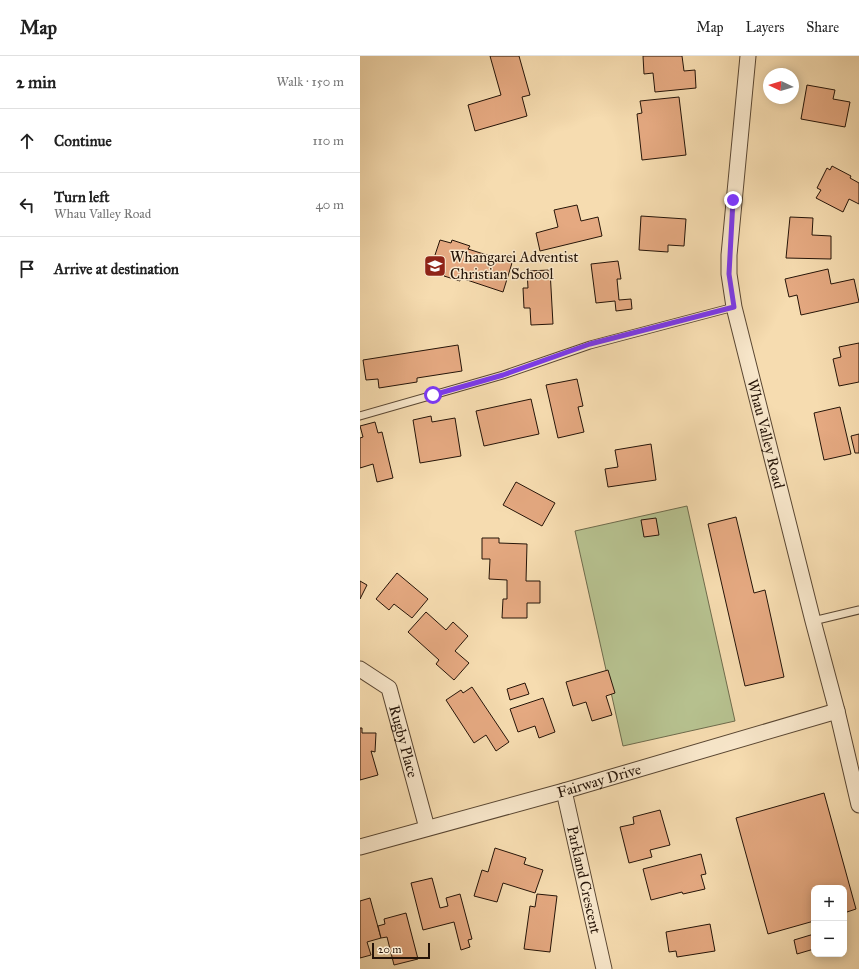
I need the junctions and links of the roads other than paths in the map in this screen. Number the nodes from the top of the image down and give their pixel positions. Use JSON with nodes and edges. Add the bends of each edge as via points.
{"nodes":[{"id":1,"x":748,"y":56,"type":"edge"},
{"id":2,"x":734,"y":307,"type":"junction"},
{"id":3,"x":360,"y":416,"type":"edge"},
{"id":4,"x":859,"y":610,"type":"edge"},
{"id":5,"x":813,"y":621,"type":"junction"},
{"id":6,"x":360,"y":669,"type":"edge"},
{"id":7,"x":837,"y":711,"type":"junction"},
{"id":8,"x":564,"y":791,"type":"junction"},
{"id":9,"x":859,"y":804,"type":"edge"},
{"id":10,"x":427,"y":828,"type":"junction"},
{"id":11,"x":360,"y":847,"type":"edge"},
{"id":12,"x":604,"y":969,"type":"edge"}],
"edges":[{"from":1,"to":2,"type":"street","name":"Whau Valley Road","via":[[729,255]]},
{"from":2,"to":3,"type":"lane","via":[[590,344],[503,375]]},
{"from":2,"to":5,"type":"street","name":"Whau Valley Road"},
{"from":4,"to":5,"type":"lane"},
{"from":5,"to":7,"type":"street","name":"Whau Valley Road"},
{"from":6,"to":10,"type":"street","name":"Rugby Place","via":[[389,688]]},
{"from":7,"to":8,"type":"street","name":"Fairway Drive"},
{"from":7,"to":9,"type":"street","name":"Whau Valley Road"},
{"from":8,"to":10,"type":"street","name":"Fairway Drive"},
{"from":8,"to":12,"type":"street","name":"Parkland Crescent"},
{"from":10,"to":11,"type":"street","name":"Fairway Drive"}]}
